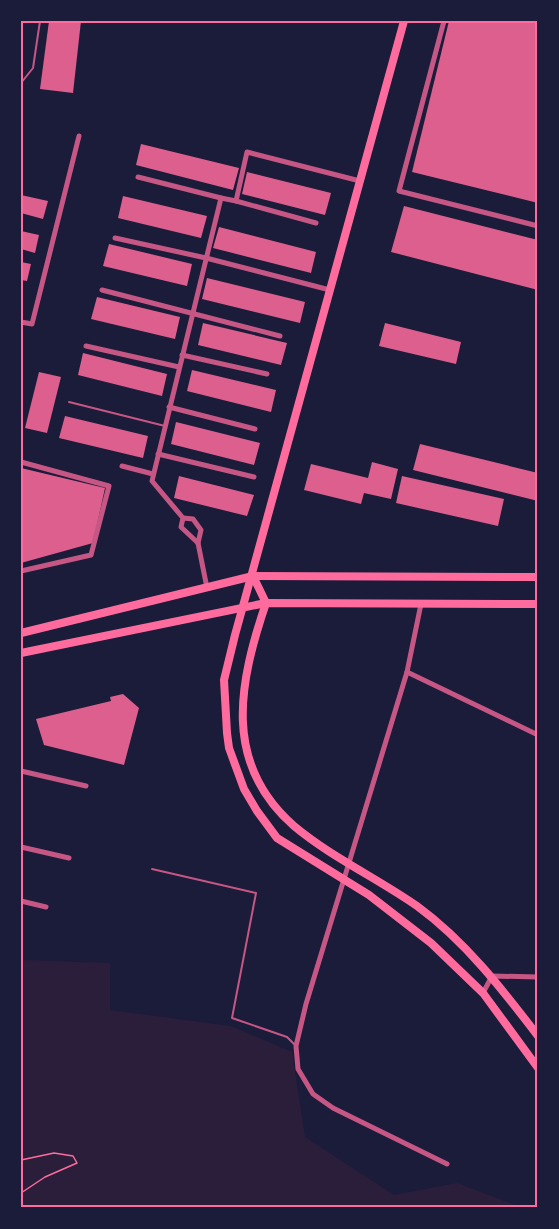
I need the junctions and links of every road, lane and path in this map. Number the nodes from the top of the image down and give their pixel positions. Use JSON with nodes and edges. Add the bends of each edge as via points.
{"nodes":[{"id":1,"x":40,"y":21,"type":"edge"},
{"id":2,"x":404,"y":21,"type":"edge"},
{"id":3,"x":444,"y":21,"type":"edge"},
{"id":4,"x":21,"y":82,"type":"edge"},
{"id":5,"x":79,"y":136,"type":"dead end"},
{"id":6,"x":138,"y":177,"type":"dead end"},
{"id":7,"x":360,"y":181,"type":"junction"},
{"id":8,"x":221,"y":198,"type":"junction"},
{"id":9,"x":236,"y":201,"type":"junction"},
{"id":10,"x":316,"y":223,"type":"dead end"},
{"id":11,"x":538,"y":226,"type":"edge"},
{"id":12,"x":115,"y":238,"type":"dead end"},
{"id":13,"x":206,"y":258,"type":"junction"},
{"id":14,"x":102,"y":290,"type":"dead end"},
{"id":15,"x":330,"y":290,"type":"junction"},
{"id":16,"x":192,"y":312,"type":"junction"},
{"id":17,"x":21,"y":322,"type":"edge"},
{"id":18,"x":280,"y":336,"type":"dead end"},
{"id":19,"x":86,"y":346,"type":"dead end"},
{"id":20,"x":182,"y":354,"type":"junction"},
{"id":21,"x":179,"y":367,"type":"junction"},
{"id":22,"x":267,"y":374,"type":"dead end"},
{"id":23,"x":69,"y":402,"type":"dead end"},
{"id":24,"x":169,"y":407,"type":"junction"},
{"id":25,"x":165,"y":426,"type":"junction"},
{"id":26,"x":255,"y":429,"type":"dead end"},
{"id":27,"x":158,"y":454,"type":"junction"},
{"id":28,"x":21,"y":462,"type":"edge"},
{"id":29,"x":122,"y":466,"type":"dead end"},
{"id":30,"x":153,"y":474,"type":"junction"},
{"id":31,"x":254,"y":477,"type":"dead end"},
{"id":32,"x":183,"y":518,"type":"junction"},
{"id":33,"x":198,"y":543,"type":"junction"},
{"id":34,"x":21,"y":571,"type":"edge"},
{"id":35,"x":253,"y":576,"type":"junction"},
{"id":36,"x":538,"y":577,"type":"edge"},
{"id":37,"x":207,"y":588,"type":"junction"},
{"id":38,"x":266,"y":603,"type":"junction"},
{"id":39,"x":421,"y":604,"type":"junction"},
{"id":40,"x":538,"y":604,"type":"edge"},
{"id":41,"x":242,"y":608,"type":"junction"},
{"id":42,"x":21,"y":633,"type":"edge"},
{"id":43,"x":21,"y":653,"type":"edge"},
{"id":44,"x":407,"y":672,"type":"junction"},
{"id":45,"x":538,"y":735,"type":"edge"},
{"id":46,"x":21,"y":771,"type":"edge"},
{"id":47,"x":86,"y":786,"type":"dead end"},
{"id":48,"x":21,"y":847,"type":"edge"},
{"id":49,"x":69,"y":858,"type":"dead end"},
{"id":50,"x":349,"y":863,"type":"junction"},
{"id":51,"x":152,"y":869,"type":"dead end"},
{"id":52,"x":345,"y":880,"type":"junction"},
{"id":53,"x":21,"y":901,"type":"edge"},
{"id":54,"x":46,"y":908,"type":"dead end"},
{"id":55,"x":492,"y":976,"type":"junction"},
{"id":56,"x":538,"y":977,"type":"edge"},
{"id":57,"x":483,"y":993,"type":"junction"},
{"id":58,"x":538,"y":1036,"type":"edge"},
{"id":59,"x":296,"y":1046,"type":"junction"},
{"id":60,"x":538,"y":1068,"type":"edge"},
{"id":61,"x":21,"y":1160,"type":"edge"},
{"id":62,"x":447,"y":1164,"type":"dead end"},
{"id":63,"x":21,"y":1192,"type":"edge"},
{"id":64,"x":78,"y":1208,"type":"edge"},
{"id":65,"x":94,"y":1208,"type":"edge"}],
"edges":[{"from":1,"to":4,"type":"lane","via":[[33,68]]},
{"from":2,"to":7,"type":"main road"},
{"from":3,"to":11,"type":"street","via":[[399,191]]},
{"from":5,"to":17,"type":"street","via":[[32,324]]},
{"from":6,"to":8,"type":"street"},
{"from":7,"to":9,"type":"street","via":[[247,152]]},
{"from":7,"to":15,"type":"main road"},
{"from":8,"to":9,"type":"street"},
{"from":8,"to":13,"type":"street"},
{"from":9,"to":10,"type":"street"},
{"from":12,"to":13,"type":"street"},
{"from":13,"to":15,"type":"street"},
{"from":13,"to":16,"type":"street"},
{"from":14,"to":16,"type":"street"},
{"from":15,"to":35,"type":"main road"},
{"from":16,"to":18,"type":"street"},
{"from":16,"to":20,"type":"street"},
{"from":19,"to":21,"type":"street"},
{"from":20,"to":21,"type":"street"},
{"from":20,"to":22,"type":"street"},
{"from":21,"to":24,"type":"street"},
{"from":23,"to":25,"type":"lane"},
{"from":24,"to":25,"type":"street"},
{"from":24,"to":26,"type":"street"},
{"from":25,"to":27,"type":"street"},
{"from":27,"to":30,"type":"street"},
{"from":27,"to":31,"type":"street"},
{"from":28,"to":34,"type":"street","via":[[109,486],[91,555]]},
{"from":29,"to":30,"type":"street"},
{"from":30,"to":32,"type":"street","via":[[152,481]]},
{"from":32,"to":33,"type":"street","via":[[181,527]]},
{"from":32,"to":33,"type":"street","via":[[193,519],[201,530]]},
{"from":33,"to":37,"type":"street"},
{"from":35,"to":36,"type":"main road"},
{"from":35,"to":37,"type":"main road"},
{"from":35,"to":38,"type":"main road"},
{"from":35,"to":41,"type":"main road"},
{"from":37,"to":42,"type":"main road"},
{"from":38,"to":39,"type":"main road"},
{"from":38,"to":41,"type":"main road"},
{"from":38,"to":50,"type":"main road","via":[[247,664],[242,735],[264,794],[295,826]]},
{"from":39,"to":40,"type":"main road"},
{"from":39,"to":44,"type":"street"},
{"from":41,"to":43,"type":"main road"},
{"from":41,"to":52,"type":"main road","via":[[224,680],[229,748],[244,789],[277,838]]},
{"from":44,"to":45,"type":"street"},
{"from":44,"to":50,"type":"street"},
{"from":46,"to":47,"type":"street"},
{"from":48,"to":49,"type":"street"},
{"from":50,"to":52,"type":"street"},
{"from":50,"to":55,"type":"main road","via":[[418,907]]},
{"from":51,"to":59,"type":"lane","via":[[256,893],[232,1018],[287,1037]]},
{"from":52,"to":57,"type":"main road","via":[[399,917]]},
{"from":52,"to":59,"type":"street"},
{"from":53,"to":54,"type":"street"},
{"from":55,"to":56,"type":"street"},
{"from":55,"to":57,"type":"street"},
{"from":55,"to":58,"type":"main road"},
{"from":57,"to":60,"type":"main road"},
{"from":59,"to":62,"type":"street","via":[[298,1069],[313,1094],[333,1108]]},
{"from":61,"to":63,"type":"path","via":[[54,1153],[73,1156],[77,1163]]},
{"from":64,"to":65,"type":"path"}]}
